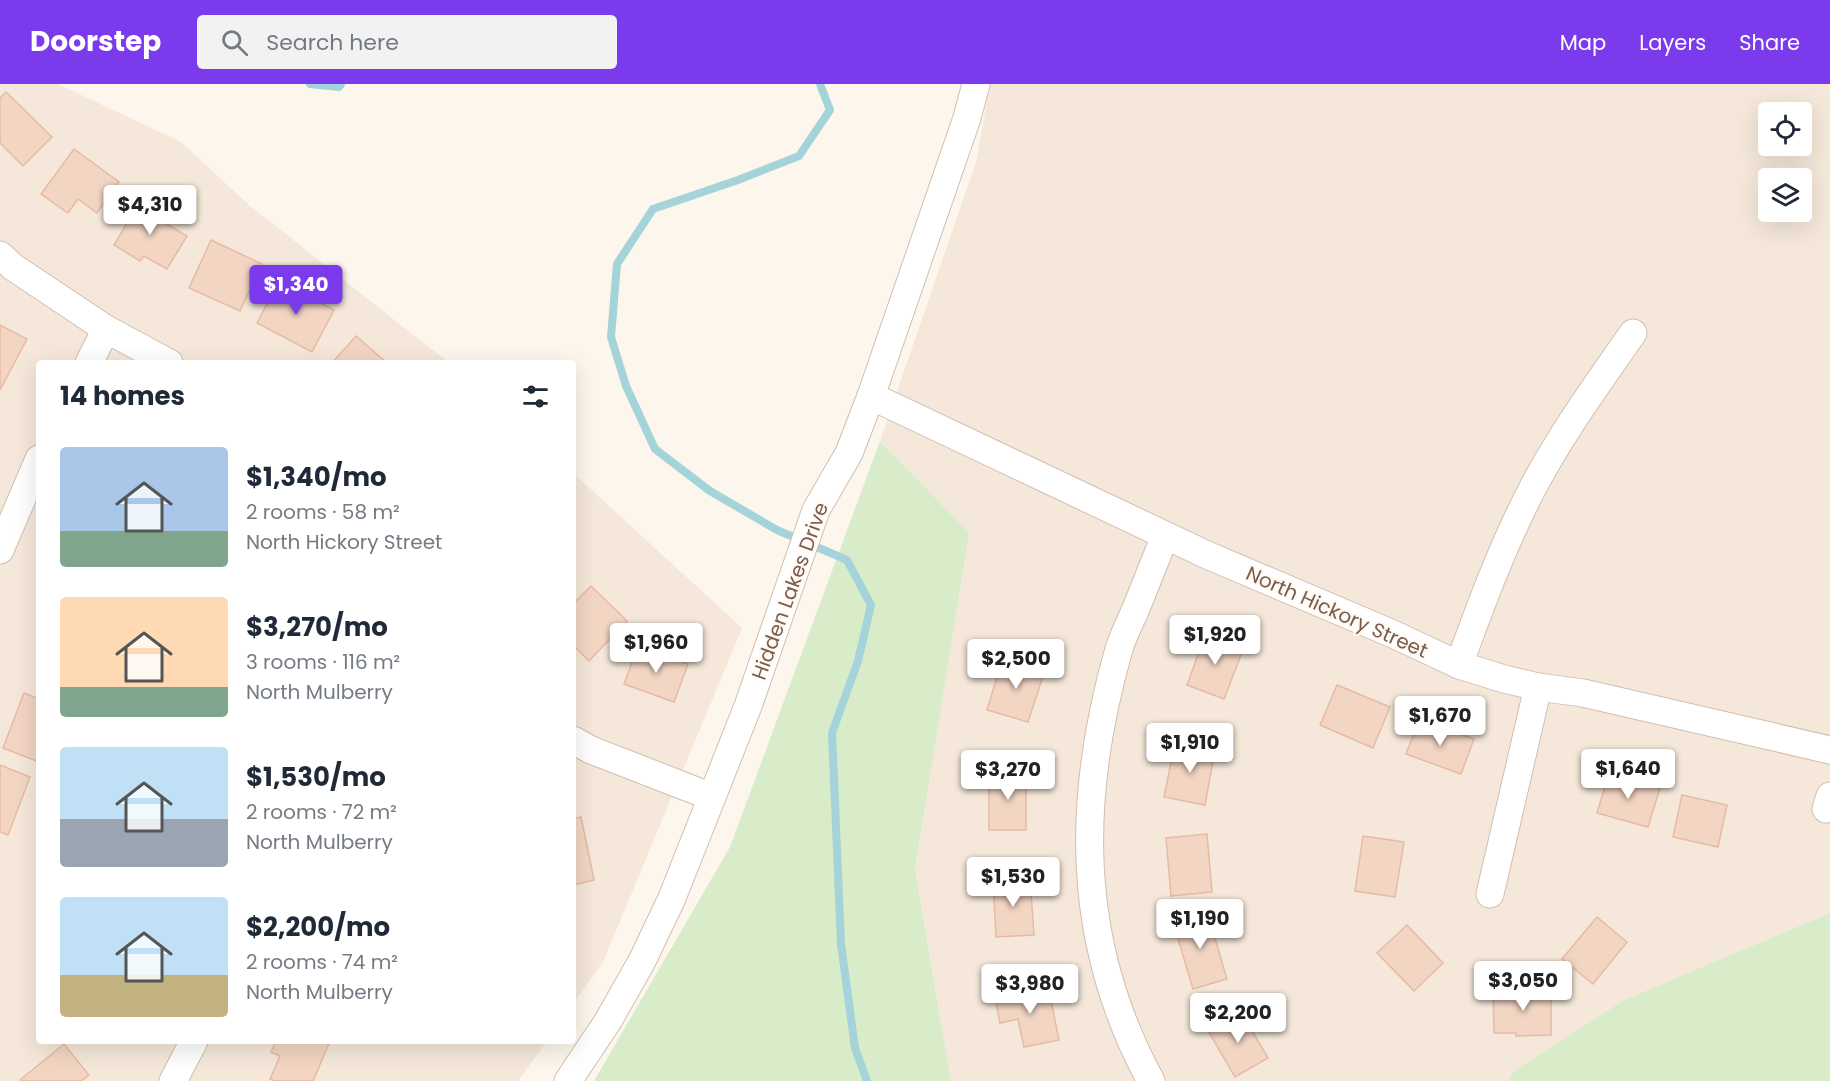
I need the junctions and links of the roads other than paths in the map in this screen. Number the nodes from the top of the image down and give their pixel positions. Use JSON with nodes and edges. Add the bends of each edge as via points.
{"nodes":[{"id":1,"x":976,"y":84,"type":"edge"},
{"id":2,"x":0,"y":255,"type":"edge"},
{"id":3,"x":106,"y":329,"type":"junction"},
{"id":4,"x":1633,"y":333,"type":"dead end"},
{"id":5,"x":90,"y":360,"type":"edge"},
{"id":6,"x":163,"y":360,"type":"edge"},
{"id":7,"x":872,"y":396,"type":"junction"},
{"id":8,"x":36,"y":466,"type":"edge"},
{"id":9,"x":1166,"y":536,"type":"junction"},
{"id":10,"x":0,"y":550,"type":"edge"},
{"id":11,"x":1459,"y":665,"type":"junction"},
{"id":12,"x":1538,"y":687,"type":"junction"},
{"id":13,"x":576,"y":742,"type":"edge"},
{"id":14,"x":1830,"y":750,"type":"edge"},
{"id":15,"x":712,"y":797,"type":"junction"},
{"id":16,"x":1490,"y":894,"type":"dead end"},
{"id":17,"x":192,"y":1044,"type":"edge"},
{"id":18,"x":173,"y":1081,"type":"edge"},
{"id":19,"x":568,"y":1081,"type":"edge"},
{"id":20,"x":1151,"y":1081,"type":"edge"}],
"edges":[{"from":1,"to":7,"type":"street","name":"Hidden Lakes Drive"},
{"from":2,"to":3,"type":"street"},
{"from":3,"to":5,"type":"street"},
{"from":3,"to":6,"type":"street"},
{"from":4,"to":11,"type":"street","via":[[1564,433],[1530,494],[1499,558]]},
{"from":7,"to":9,"type":"street","name":"North Hickory Street"},
{"from":7,"to":15,"type":"street","name":"Hidden Lakes Drive","via":[[849,453],[816,510]]},
{"from":8,"to":10,"type":"street"},
{"from":9,"to":11,"type":"street","name":"North Hickory Street"},
{"from":9,"to":20,"type":"street","via":[[1120,647],[1103,707],[1089,833],[1099,946],[1117,1005]]},
{"from":11,"to":12,"type":"street","name":"North Hickory Street"},
{"from":12,"to":14,"type":"street","name":"North Hickory Street","via":[[1583,693]]},
{"from":12,"to":16,"type":"street"},
{"from":13,"to":15,"type":"street"},
{"from":15,"to":19,"type":"street","name":"Hidden Lakes Drive","via":[[642,961]]},
{"from":17,"to":18,"type":"street"}]}
